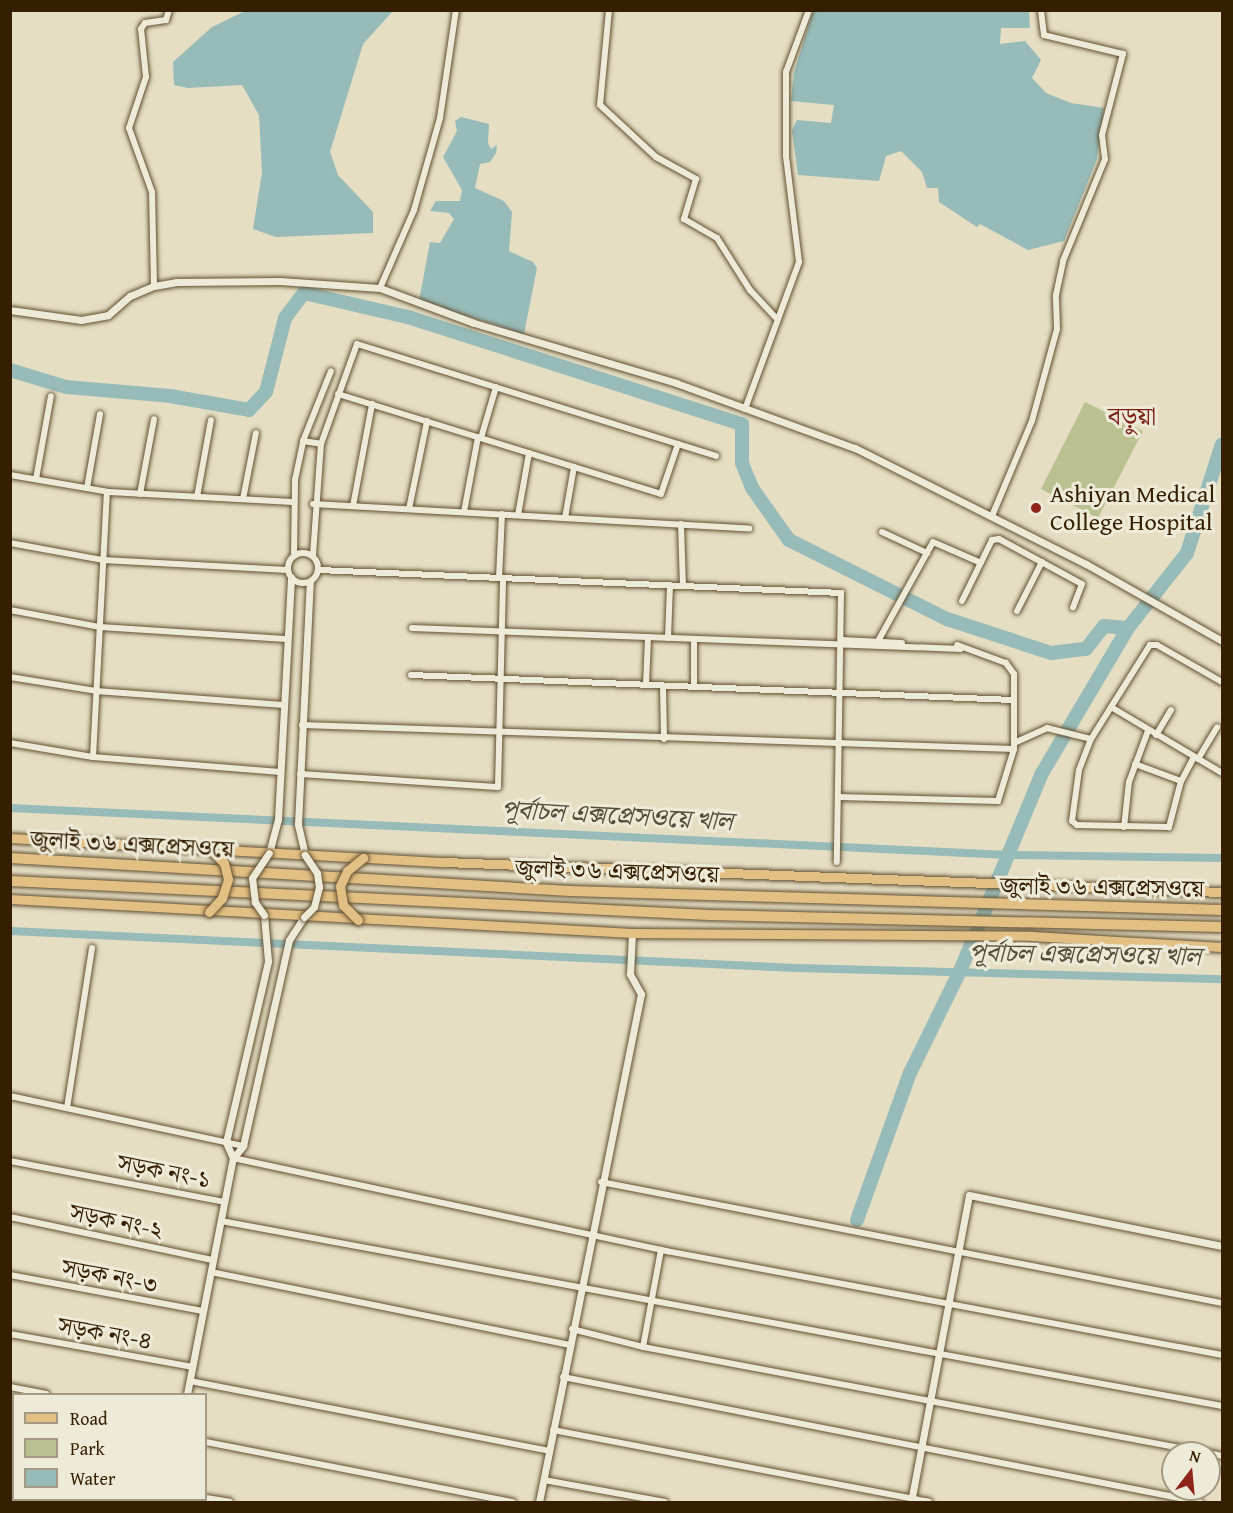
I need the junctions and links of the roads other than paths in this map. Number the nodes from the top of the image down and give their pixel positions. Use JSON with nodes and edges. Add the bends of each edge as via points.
{"nodes":[{"id":1,"x":169,"y":10,"type":"edge"},
{"id":2,"x":456,"y":10,"type":"edge"},
{"id":3,"x":609,"y":10,"type":"edge"},
{"id":4,"x":809,"y":10,"type":"edge"},
{"id":5,"x":1041,"y":10,"type":"edge"},
{"id":6,"x":154,"y":286,"type":"junction"},
{"id":7,"x":380,"y":288,"type":"junction"},
{"id":8,"x":10,"y":310,"type":"edge"},
{"id":9,"x":776,"y":318,"type":"junction"},
{"id":10,"x":331,"y":371,"type":"dead end"},
{"id":11,"x":496,"y":387,"type":"junction"},
{"id":12,"x":338,"y":394,"type":"junction"},
{"id":13,"x":51,"y":396,"type":"dead end"},
{"id":14,"x":372,"y":404,"type":"junction"},
{"id":15,"x":745,"y":409,"type":"junction"},
{"id":16,"x":100,"y":414,"type":"dead end"},
{"id":17,"x":154,"y":419,"type":"dead end"},
{"id":18,"x":211,"y":420,"type":"dead end"},
{"id":19,"x":427,"y":421,"type":"junction"},
{"id":20,"x":256,"y":433,"type":"dead end"},
{"id":21,"x":479,"y":437,"type":"junction"},
{"id":22,"x":303,"y":441,"type":"junction"},
{"id":23,"x":321,"y":444,"type":"junction"},
{"id":24,"x":678,"y":444,"type":"junction"},
{"id":25,"x":529,"y":453,"type":"junction"},
{"id":26,"x":716,"y":456,"type":"dead end"},
{"id":27,"x":573,"y":467,"type":"junction"},
{"id":28,"x":10,"y":475,"type":"edge"},
{"id":29,"x":36,"y":479,"type":"junction"},
{"id":30,"x":87,"y":488,"type":"junction"},
{"id":31,"x":107,"y":492,"type":"junction"},
{"id":32,"x":140,"y":494,"type":"junction"},
{"id":33,"x":197,"y":497,"type":"junction"},
{"id":34,"x":243,"y":499,"type":"junction"},
{"id":35,"x":293,"y":502,"type":"junction"},
{"id":36,"x":314,"y":504,"type":"junction"},
{"id":37,"x":353,"y":506,"type":"junction"},
{"id":38,"x":409,"y":509,"type":"junction"},
{"id":39,"x":464,"y":512,"type":"junction"},
{"id":40,"x":502,"y":514,"type":"junction"},
{"id":41,"x":518,"y":515,"type":"junction"},
{"id":42,"x":992,"y":516,"type":"junction"},
{"id":43,"x":565,"y":518,"type":"junction"},
{"id":44,"x":681,"y":524,"type":"junction"},
{"id":45,"x":749,"y":528,"type":"dead end"},
{"id":46,"x":882,"y":532,"type":"dead end"},
{"id":47,"x":10,"y":543,"type":"edge"},
{"id":48,"x":927,"y":554,"type":"junction"},
{"id":49,"x":313,"y":555,"type":"junction"},
{"id":50,"x":294,"y":556,"type":"junction"},
{"id":51,"x":103,"y":560,"type":"junction"},
{"id":52,"x":1042,"y":562,"type":"junction"},
{"id":53,"x":981,"y":563,"type":"junction"},
{"id":54,"x":319,"y":570,"type":"junction"},
{"id":55,"x":290,"y":574,"type":"junction"},
{"id":56,"x":501,"y":578,"type":"junction"},
{"id":57,"x":310,"y":582,"type":"junction"},
{"id":58,"x":670,"y":585,"type":"junction"},
{"id":59,"x":683,"y":586,"type":"junction"},
{"id":60,"x":962,"y":601,"type":"dead end"},
{"id":61,"x":1073,"y":607,"type":"dead end"},
{"id":62,"x":10,"y":610,"type":"edge"},
{"id":63,"x":1017,"y":611,"type":"dead end"},
{"id":64,"x":100,"y":627,"type":"junction"},
{"id":65,"x":412,"y":628,"type":"dead end"},
{"id":66,"x":502,"y":632,"type":"junction"},
{"id":67,"x":648,"y":637,"type":"junction"},
{"id":68,"x":668,"y":638,"type":"junction"},
{"id":69,"x":286,"y":639,"type":"junction"},
{"id":70,"x":694,"y":639,"type":"junction"},
{"id":71,"x":1222,"y":641,"type":"edge"},
{"id":72,"x":841,"y":642,"type":"junction"},
{"id":73,"x":875,"y":646,"type":"junction"},
{"id":74,"x":960,"y":649,"type":"dead end"},
{"id":75,"x":411,"y":675,"type":"dead end"},
{"id":76,"x":10,"y":677,"type":"edge"},
{"id":77,"x":500,"y":679,"type":"junction"},
{"id":78,"x":1222,"y":682,"type":"edge"},
{"id":79,"x":646,"y":686,"type":"junction"},
{"id":80,"x":663,"y":686,"type":"junction"},
{"id":81,"x":694,"y":687,"type":"junction"},
{"id":82,"x":96,"y":691,"type":"junction"},
{"id":83,"x":839,"y":694,"type":"junction"},
{"id":84,"x":1013,"y":699,"type":"junction"},
{"id":85,"x":283,"y":705,"type":"junction"},
{"id":86,"x":1112,"y":707,"type":"junction"},
{"id":87,"x":1171,"y":710,"type":"dead end"},
{"id":88,"x":302,"y":724,"type":"junction"},
{"id":89,"x":1217,"y":727,"type":"dead end"},
{"id":90,"x":1148,"y":731,"type":"junction"},
{"id":91,"x":499,"y":732,"type":"junction"},
{"id":92,"x":1156,"y":735,"type":"junction"},
{"id":93,"x":664,"y":739,"type":"junction"},
{"id":94,"x":1091,"y":739,"type":"junction"},
{"id":95,"x":10,"y":743,"type":"edge"},
{"id":96,"x":838,"y":746,"type":"junction"},
{"id":97,"x":1014,"y":746,"type":"junction"},
{"id":98,"x":93,"y":757,"type":"junction"},
{"id":99,"x":1196,"y":758,"type":"junction"},
{"id":100,"x":1135,"y":764,"type":"junction"},
{"id":101,"x":280,"y":772,"type":"junction"},
{"id":102,"x":1222,"y":773,"type":"edge"},
{"id":103,"x":300,"y":774,"type":"junction"},
{"id":104,"x":1181,"y":781,"type":"junction"},
{"id":105,"x":838,"y":796,"type":"junction"},
{"id":106,"x":1124,"y":827,"type":"junction"},
{"id":107,"x":10,"y":838,"type":"edge"},
{"id":108,"x":211,"y":850,"type":"junction"},
{"id":109,"x":269,"y":853,"type":"junction"},
{"id":110,"x":305,"y":855,"type":"junction"},
{"id":111,"x":10,"y":858,"type":"edge"},
{"id":112,"x":363,"y":858,"type":"junction"},
{"id":113,"x":837,"y":862,"type":"dead end"},
{"id":114,"x":10,"y":881,"type":"edge"},
{"id":115,"x":1222,"y":892,"type":"edge"},
{"id":116,"x":10,"y":899,"type":"edge"},
{"id":117,"x":1222,"y":910,"type":"edge"},
{"id":118,"x":209,"y":912,"type":"junction"},
{"id":119,"x":264,"y":915,"type":"junction"},
{"id":120,"x":304,"y":917,"type":"junction"},
{"id":121,"x":358,"y":920,"type":"junction"},
{"id":122,"x":1222,"y":927,"type":"edge"},
{"id":123,"x":632,"y":933,"type":"junction"},
{"id":124,"x":1222,"y":947,"type":"edge"},
{"id":125,"x":92,"y":948,"type":"dead end"},
{"id":126,"x":10,"y":1096,"type":"edge"},
{"id":127,"x":67,"y":1108,"type":"junction"},
{"id":128,"x":226,"y":1142,"type":"junction"},
{"id":129,"x":243,"y":1146,"type":"junction"},
{"id":130,"x":233,"y":1158,"type":"junction"},
{"id":131,"x":10,"y":1161,"type":"edge"},
{"id":132,"x":600,"y":1182,"type":"junction"},
{"id":133,"x":224,"y":1202,"type":"junction"},
{"id":134,"x":10,"y":1216,"type":"edge"},
{"id":135,"x":221,"y":1221,"type":"junction"},
{"id":136,"x":591,"y":1234,"type":"junction"},
{"id":137,"x":1222,"y":1246,"type":"edge"},
{"id":138,"x":661,"y":1250,"type":"junction"},
{"id":139,"x":959,"y":1251,"type":"junction"},
{"id":140,"x":213,"y":1260,"type":"junction"},
{"id":141,"x":211,"y":1272,"type":"junction"},
{"id":142,"x":10,"y":1275,"type":"edge"},
{"id":143,"x":581,"y":1285,"type":"junction"},
{"id":144,"x":653,"y":1299,"type":"junction"},
{"id":145,"x":1222,"y":1302,"type":"edge"},
{"id":146,"x":949,"y":1304,"type":"junction"},
{"id":147,"x":203,"y":1311,"type":"junction"},
{"id":148,"x":572,"y":1329,"type":"junction"},
{"id":149,"x":10,"y":1334,"type":"edge"},
{"id":150,"x":569,"y":1345,"type":"junction"},
{"id":151,"x":643,"y":1347,"type":"junction"},
{"id":152,"x":939,"y":1353,"type":"junction"},
{"id":153,"x":1222,"y":1355,"type":"edge"},
{"id":154,"x":193,"y":1367,"type":"junction"},
{"id":155,"x":563,"y":1377,"type":"junction"},
{"id":156,"x":190,"y":1381,"type":"junction"},
{"id":157,"x":10,"y":1387,"type":"edge"},
{"id":158,"x":37,"y":1393,"type":"edge"},
{"id":159,"x":187,"y":1393,"type":"edge"},
{"id":160,"x":930,"y":1401,"type":"junction"},
{"id":161,"x":1222,"y":1406,"type":"edge"},
{"id":162,"x":553,"y":1430,"type":"junction"},
{"id":163,"x":207,"y":1442,"type":"edge"},
{"id":164,"x":1161,"y":1444,"type":"edge"},
{"id":165,"x":921,"y":1448,"type":"junction"},
{"id":166,"x":549,"y":1450,"type":"junction"},
{"id":167,"x":544,"y":1480,"type":"junction"},
{"id":168,"x":207,"y":1498,"type":"edge"},
{"id":169,"x":911,"y":1501,"type":"edge"},
{"id":170,"x":230,"y":1503,"type":"edge"},
{"id":171,"x":513,"y":1503,"type":"edge"},
{"id":172,"x":539,"y":1503,"type":"edge"},
{"id":173,"x":665,"y":1503,"type":"edge"},
{"id":174,"x":929,"y":1503,"type":"edge"},
{"id":175,"x":1200,"y":1503,"type":"edge"}],
"edges":[{"from":1,"to":6,"type":"street","via":[[166,20],[145,23],[141,29],[146,77],[129,128],[152,192]]},
{"from":2,"to":7,"type":"street","via":[[440,118],[414,210]]},
{"from":3,"to":9,"type":"street","via":[[600,105],[656,158],[696,179],[684,219],[717,238],[750,290]]},
{"from":4,"to":9,"type":"street","via":[[786,72],[786,156],[799,262]]},
{"from":5,"to":42,"type":"street","via":[[1044,35],[1123,54],[1102,135],[1105,159],[1063,261],[1056,295],[1057,329],[1032,421]]},
{"from":6,"to":7,"type":"street","via":[[280,281]]},
{"from":6,"to":8,"type":"street","via":[[130,296],[108,315],[81,320]]},
{"from":7,"to":15,"type":"street","via":[[474,323],[676,382]]},
{"from":9,"to":15,"type":"street"},
{"from":10,"to":22,"type":"street"},
{"from":11,"to":12,"type":"street","via":[[357,344]]},
{"from":11,"to":21,"type":"street"},
{"from":11,"to":24,"type":"street"},
{"from":12,"to":14,"type":"street"},
{"from":12,"to":23,"type":"street"},
{"from":13,"to":29,"type":"street"},
{"from":14,"to":19,"type":"street"},
{"from":14,"to":37,"type":"street"},
{"from":15,"to":42,"type":"street","via":[[855,448]]},
{"from":16,"to":30,"type":"street"},
{"from":17,"to":32,"type":"street"},
{"from":18,"to":33,"type":"street"},
{"from":19,"to":21,"type":"street"},
{"from":19,"to":38,"type":"street"},
{"from":20,"to":34,"type":"street"},
{"from":21,"to":25,"type":"street"},
{"from":21,"to":39,"type":"street"},
{"from":22,"to":23,"type":"street"},
{"from":22,"to":35,"type":"street"},
{"from":23,"to":36,"type":"street"},
{"from":24,"to":26,"type":"street"},
{"from":24,"to":27,"type":"street","via":[[661,494]]},
{"from":25,"to":27,"type":"street"},
{"from":25,"to":41,"type":"street"},
{"from":27,"to":43,"type":"street"},
{"from":28,"to":29,"type":"street"},
{"from":29,"to":30,"type":"street"},
{"from":30,"to":31,"type":"street"},
{"from":31,"to":32,"type":"street"},
{"from":31,"to":51,"type":"street"},
{"from":32,"to":33,"type":"street"},
{"from":33,"to":34,"type":"street"},
{"from":34,"to":35,"type":"street"},
{"from":35,"to":50,"type":"street"},
{"from":36,"to":37,"type":"street"},
{"from":36,"to":49,"type":"street"},
{"from":37,"to":38,"type":"street"},
{"from":38,"to":39,"type":"street"},
{"from":39,"to":40,"type":"street"},
{"from":40,"to":41,"type":"street"},
{"from":40,"to":56,"type":"street"},
{"from":41,"to":43,"type":"street"},
{"from":42,"to":71,"type":"street"},
{"from":43,"to":44,"type":"street"},
{"from":44,"to":45,"type":"street"},
{"from":44,"to":59,"type":"street"},
{"from":46,"to":48,"type":"street"},
{"from":47,"to":51,"type":"street"},
{"from":48,"to":53,"type":"street","via":[[933,542]]},
{"from":48,"to":73,"type":"street"},
{"from":49,"to":50,"type":"street"},
{"from":49,"to":54,"type":"street"},
{"from":50,"to":55,"type":"street"},
{"from":51,"to":55,"type":"street"},
{"from":51,"to":64,"type":"street"},
{"from":52,"to":53,"type":"street","via":[[995,539]]},
{"from":52,"to":61,"type":"street","via":[[1082,584]]},
{"from":52,"to":63,"type":"street"},
{"from":53,"to":60,"type":"street"},
{"from":54,"to":56,"type":"street"},
{"from":54,"to":57,"type":"street"},
{"from":55,"to":57,"type":"street"},
{"from":55,"to":69,"type":"street"},
{"from":56,"to":58,"type":"street"},
{"from":56,"to":66,"type":"street"},
{"from":57,"to":88,"type":"street"},
{"from":58,"to":59,"type":"street"},
{"from":58,"to":68,"type":"street"},
{"from":59,"to":72,"type":"street","via":[[841,593]]},
{"from":62,"to":64,"type":"street"},
{"from":64,"to":69,"type":"street"},
{"from":64,"to":82,"type":"street"},
{"from":65,"to":66,"type":"street"},
{"from":66,"to":67,"type":"street"},
{"from":66,"to":77,"type":"street"},
{"from":67,"to":68,"type":"street"},
{"from":67,"to":79,"type":"street"},
{"from":68,"to":70,"type":"street"},
{"from":69,"to":85,"type":"street"},
{"from":70,"to":72,"type":"street"},
{"from":70,"to":81,"type":"street"},
{"from":72,"to":73,"type":"street"},
{"from":72,"to":83,"type":"street"},
{"from":72,"to":84,"type":"street","via":[[978,649],[1012,668]]},
{"from":73,"to":74,"type":"street"},
{"from":75,"to":77,"type":"street"},
{"from":76,"to":82,"type":"street"},
{"from":77,"to":79,"type":"street"},
{"from":77,"to":91,"type":"street"},
{"from":78,"to":86,"type":"street","via":[[1157,645],[1150,645]]},
{"from":79,"to":80,"type":"street"},
{"from":80,"to":81,"type":"street"},
{"from":80,"to":93,"type":"street"},
{"from":81,"to":83,"type":"street"},
{"from":82,"to":85,"type":"street"},
{"from":82,"to":98,"type":"street"},
{"from":83,"to":84,"type":"street"},
{"from":83,"to":96,"type":"street"},
{"from":84,"to":97,"type":"street"},
{"from":85,"to":101,"type":"street"},
{"from":86,"to":90,"type":"street"},
{"from":86,"to":94,"type":"street","via":[[1105,710]]},
{"from":87,"to":92,"type":"street"},
{"from":88,"to":91,"type":"street"},
{"from":88,"to":103,"type":"street"},
{"from":89,"to":99,"type":"street"},
{"from":90,"to":92,"type":"street"},
{"from":90,"to":100,"type":"street"},
{"from":91,"to":93,"type":"street"},
{"from":91,"to":103,"type":"street","via":[[498,787]]},
{"from":92,"to":99,"type":"street"},
{"from":93,"to":96,"type":"street"},
{"from":94,"to":97,"type":"street","via":[[1055,730],[1037,731]]},
{"from":94,"to":106,"type":"street","via":[[1079,770],[1072,821],[1077,825]]},
{"from":95,"to":98,"type":"street"},
{"from":96,"to":97,"type":"street"},
{"from":96,"to":105,"type":"street"},
{"from":97,"to":105,"type":"street","via":[[998,801]]},
{"from":98,"to":101,"type":"street"},
{"from":99,"to":102,"type":"street"},
{"from":99,"to":104,"type":"street"},
{"from":100,"to":104,"type":"street"},
{"from":100,"to":106,"type":"street"},
{"from":101,"to":109,"type":"street"},
{"from":103,"to":110,"type":"street","via":[[298,835]]},
{"from":104,"to":106,"type":"street","via":[[1169,827]]},
{"from":105,"to":113,"type":"street"},
{"from":107,"to":108,"type":"main road"},
{"from":108,"to":109,"type":"main road"},
{"from":108,"to":118,"type":"main road","bridge":true,"via":[[224,863],[228,879],[222,898]]},
{"from":109,"to":110,"type":"main road"},
{"from":109,"to":119,"type":"street","bridge":true,"via":[[252,878],[255,902]]},
{"from":110,"to":112,"type":"main road"},
{"from":110,"to":120,"type":"street","bridge":true,"via":[[317,873],[319,887],[314,907]]},
{"from":111,"to":117,"type":"highway","name":"জুলাই ৩৬ এক্সপ্রেসওয়ে","via":[[570,891]]},
{"from":112,"to":115,"type":"main road"},
{"from":112,"to":121,"type":"main road","bridge":true,"via":[[343,875],[340,886],[343,905]]},
{"from":114,"to":122,"type":"highway","name":"জুলাই ৩৬ এক্সপ্রেসওয়ে","via":[[616,912]]},
{"from":116,"to":118,"type":"main road"},
{"from":118,"to":119,"type":"main road"},
{"from":119,"to":120,"type":"main road"},
{"from":119,"to":128,"type":"street","via":[[268,961]]},
{"from":120,"to":121,"type":"main road"},
{"from":120,"to":129,"type":"street","via":[[292,932]]},
{"from":121,"to":123,"type":"main road"},
{"from":123,"to":124,"type":"main road","via":[[935,933]]},
{"from":123,"to":132,"type":"street","via":[[630,974],[641,994]]},
{"from":125,"to":127,"type":"street"},
{"from":126,"to":127,"type":"street"},
{"from":127,"to":128,"type":"street"},
{"from":128,"to":129,"type":"street"},
{"from":128,"to":130,"type":"street"},
{"from":129,"to":130,"type":"street"},
{"from":130,"to":133,"type":"street"},
{"from":130,"to":136,"type":"street"},
{"from":131,"to":133,"type":"street","name":"সড়ক নং-১"},
{"from":132,"to":136,"type":"street"},
{"from":132,"to":139,"type":"street"},
{"from":133,"to":135,"type":"street","name":"সড়ক নং-১"},
{"from":134,"to":140,"type":"street","name":"সড়ক নং-২"},
{"from":135,"to":140,"type":"street","name":"সড়ক নং-১"},
{"from":135,"to":143,"type":"street"},
{"from":136,"to":138,"type":"street"},
{"from":136,"to":143,"type":"street"},
{"from":137,"to":139,"type":"street","via":[[969,1195]]},
{"from":138,"to":144,"type":"street"},
{"from":138,"to":146,"type":"street"},
{"from":139,"to":145,"type":"street"},
{"from":139,"to":146,"type":"street"},
{"from":140,"to":141,"type":"street","name":"সড়ক নং-১"},
{"from":141,"to":147,"type":"street","name":"সড়ক নং-১"},
{"from":141,"to":150,"type":"street"},
{"from":142,"to":147,"type":"street","name":"সড়ক নং-৩"},
{"from":143,"to":144,"type":"street"},
{"from":143,"to":148,"type":"street"},
{"from":144,"to":151,"type":"street"},
{"from":144,"to":152,"type":"street"},
{"from":146,"to":152,"type":"street"},
{"from":146,"to":153,"type":"street"},
{"from":147,"to":154,"type":"street","name":"সড়ক নং-১"},
{"from":148,"to":150,"type":"street"},
{"from":148,"to":151,"type":"street"},
{"from":149,"to":154,"type":"street","name":"সড়ক নং-৪"},
{"from":150,"to":155,"type":"street"},
{"from":151,"to":160,"type":"street"},
{"from":152,"to":160,"type":"street"},
{"from":152,"to":161,"type":"street"},
{"from":154,"to":156,"type":"street","name":"সড়ক নং-১"},
{"from":155,"to":162,"type":"street"},
{"from":155,"to":165,"type":"street"},
{"from":156,"to":159,"type":"street","name":"সড়ক নং-১"},
{"from":156,"to":166,"type":"street"},
{"from":157,"to":158,"type":"street"},
{"from":160,"to":164,"type":"street"},
{"from":160,"to":165,"type":"street"},
{"from":162,"to":166,"type":"street"},
{"from":162,"to":169,"type":"street"},
{"from":163,"to":171,"type":"street"},
{"from":165,"to":169,"type":"street"},
{"from":165,"to":175,"type":"street"},
{"from":166,"to":167,"type":"street"},
{"from":167,"to":172,"type":"street"},
{"from":167,"to":173,"type":"street"},
{"from":168,"to":170,"type":"street"},
{"from":169,"to":174,"type":"street"}]}
